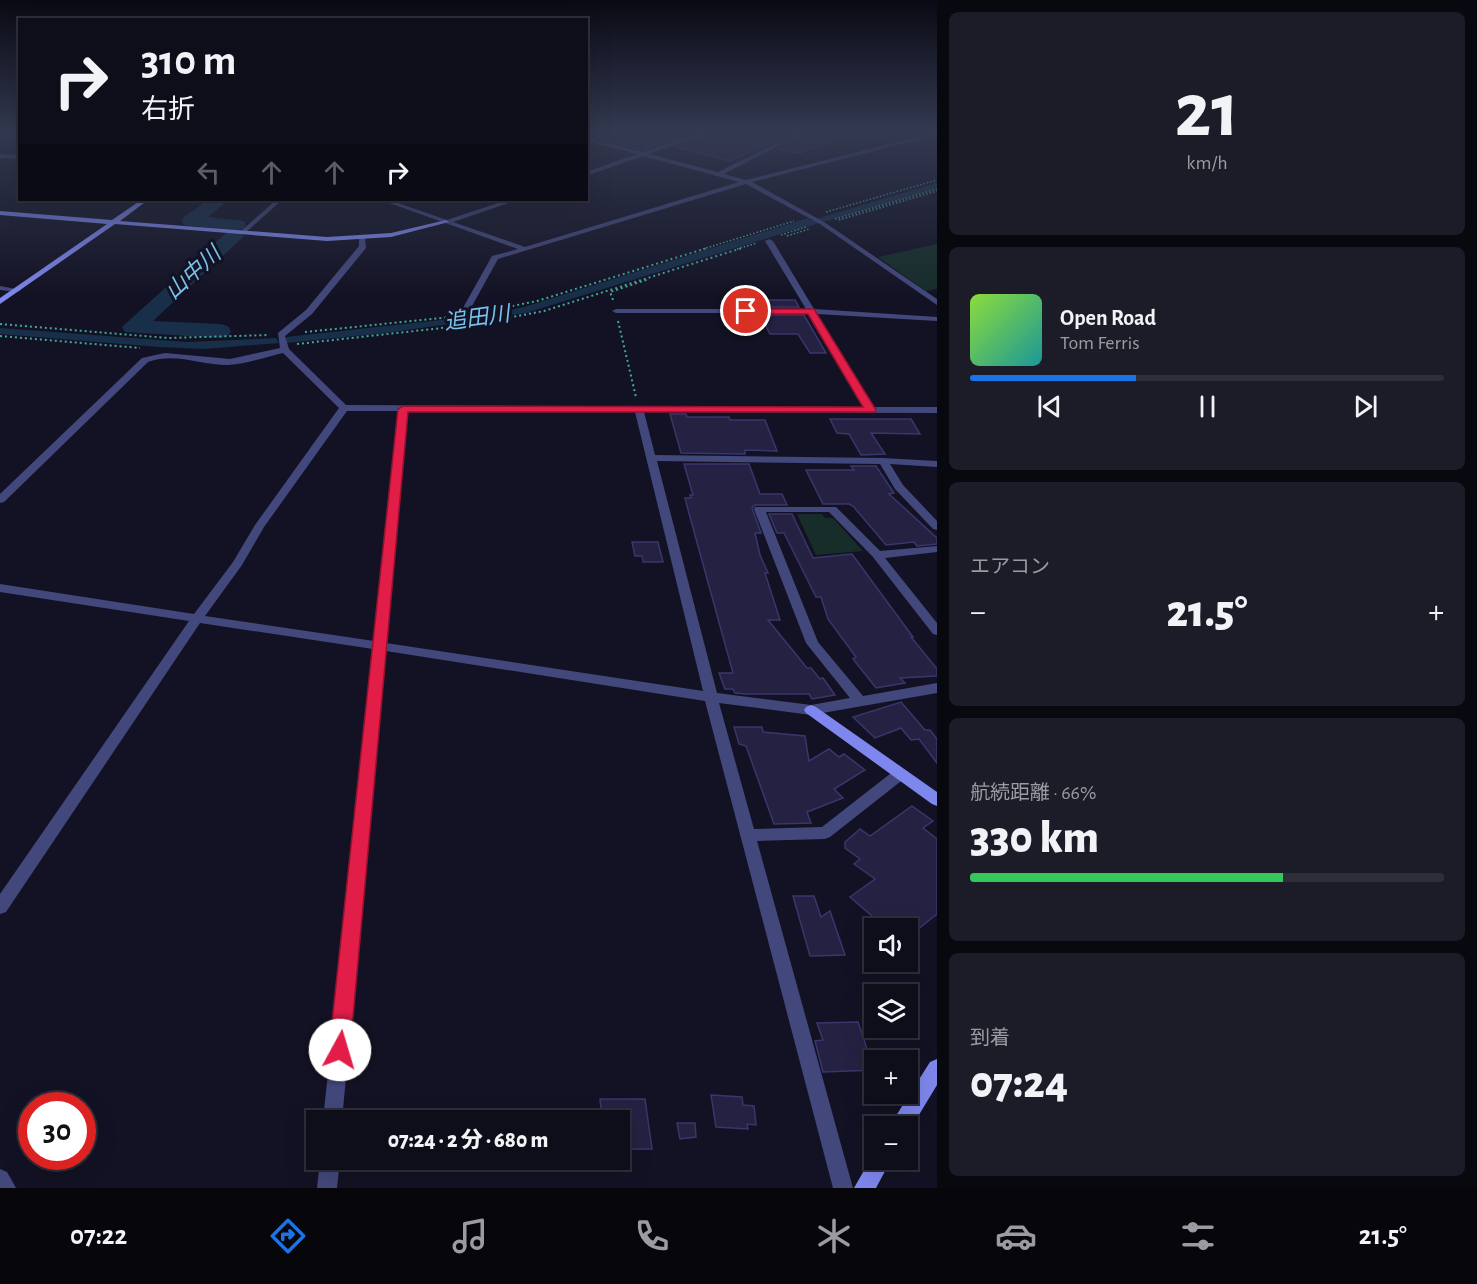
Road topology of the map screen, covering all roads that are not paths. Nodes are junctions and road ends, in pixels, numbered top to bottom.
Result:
1 (729, 187) edge
2 (757, 187) edge
3 (144, 201) edge
4 (278, 201) edge
5 (393, 201) edge
6 (509, 201) edge
7 (0, 213) edge
8 (446, 222) junction
9 (112, 223) junction
10 (242, 233) junction
11 (362, 238) junction
12 (769, 241) road end
13 (525, 249) junction
14 (0, 288) edge
15 (17, 290) junction
16 (0, 302) edge
17 (937, 303) edge
18 (616, 311) dead end
19 (811, 311) junction
20 (463, 315) dead end
21 (937, 319) edge
22 (283, 343) junction
23 (344, 408) junction
24 (403, 409) junction
25 (639, 410) junction
26 (871, 410) junction
27 (937, 410) edge
28 (651, 458) junction
29 (883, 461) junction
30 (937, 464) edge
31 (0, 500) edge
32 (937, 526) edge
33 (937, 549) edge
34 (877, 555) junction
35 (0, 588) edge
36 (198, 619) junction
37 (937, 630) edge
38 (379, 646) junction
39 (937, 688) edge
40 (711, 697) junction
41 (860, 701) junction
42 (811, 710) junction
43 (900, 774) junction
44 (937, 800) edge
45 (748, 835) junction
46 (0, 907) edge
47 (937, 1068) edge
48 (334, 1110) edge
49 (907, 1116) edge
50 (329, 1170) edge
51 (875, 1170) edge
52 (0, 1179) edge
53 (6, 1188) edge
54 (327, 1188) edge
55 (843, 1188) edge
56 (864, 1188) edge

1 - 13 street
2 - 17 street
3 - 9 street
4 - 10 street
5 - 8 street
6 - 8 street
7 - 9 street
8 - 11 street
8 - 13 street
9 - 10 street
9 - 15 street
10 - 11 street
11 - 22 street
12 - 19 street
13 - 20 street
14 - 15 street
15 - 16 street
18 - 19 street
19 - 21 street
19 - 26 street
22 - 23 street
22 - 31 street
23 - 24 street
23 - 36 street
24 - 25 street
24 - 38 street
25 - 26 street
25 - 28 street
26 - 27 street
28 - 29 street
28 - 40 street
29 - 30 street
29 - 32 street
33 - 34 street
34 - 37 street
34 - 41 street
35 - 36 street
36 - 38 street
36 - 46 street
38 - 40 street
38 - 48 street
39 - 41 street
40 - 42 street
40 - 45 street
41 - 42 street
42 - 43 street
43 - 44 street
43 - 45 street
45 - 55 street
47 - 49 street
50 - 54 street
51 - 56 street
52 - 53 street

